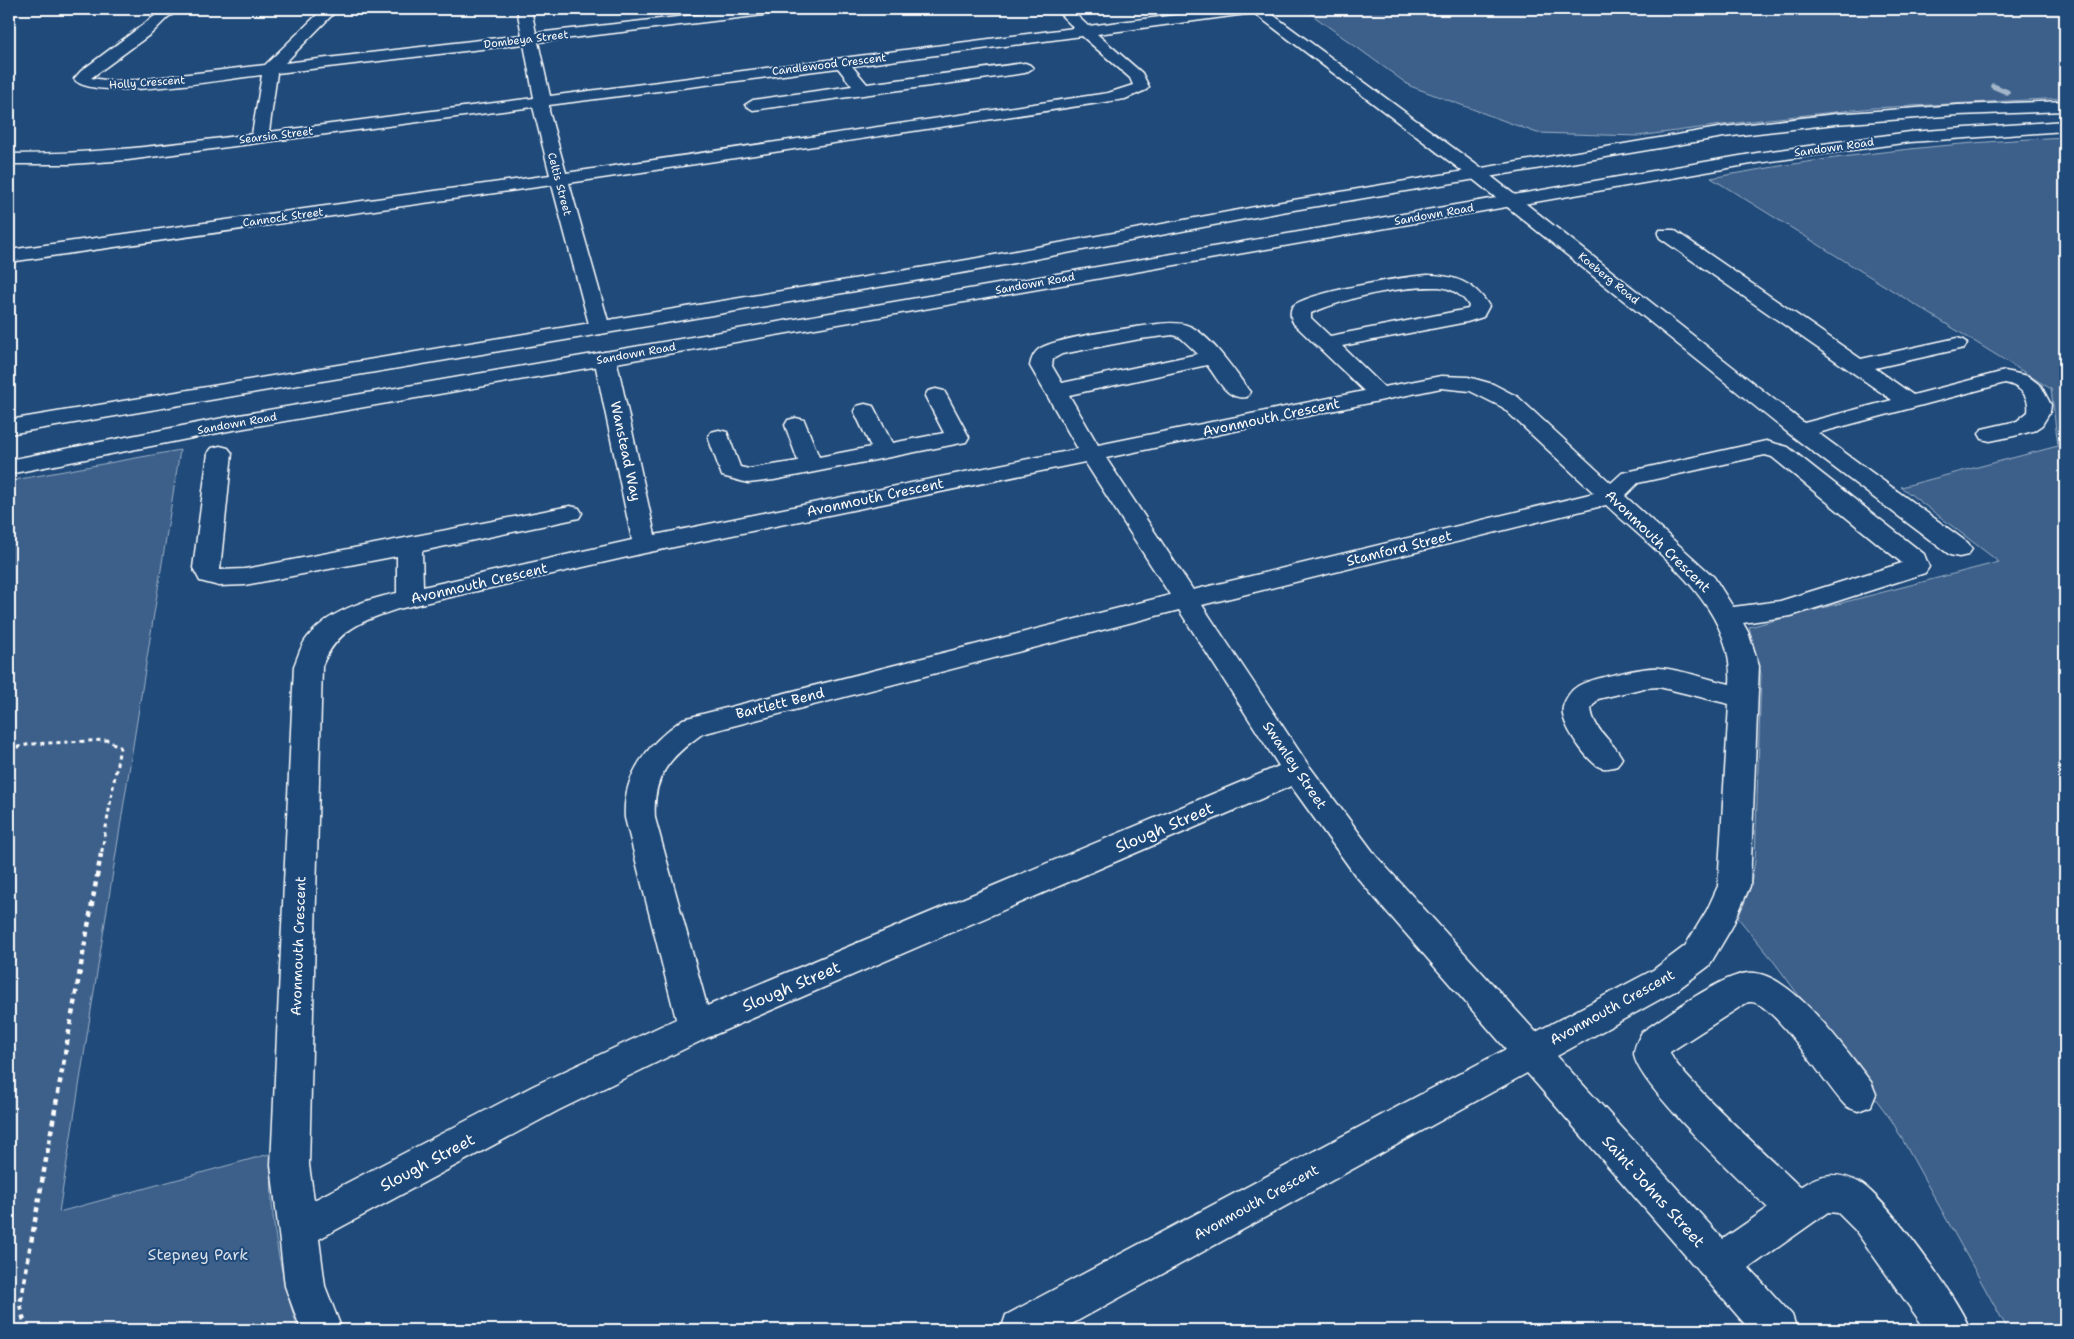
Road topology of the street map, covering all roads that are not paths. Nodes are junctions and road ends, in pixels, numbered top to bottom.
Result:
1 (175, 9) edge
2 (331, 9) edge
3 (524, 9) edge
4 (781, 9) edge
5 (1062, 9) edge
6 (1256, 9) edge
7 (728, 12) edge
8 (1085, 31) junction
9 (530, 38) junction
10 (840, 62) junction
11 (1025, 68) dead end
12 (270, 69) junction
13 (863, 89) junction
14 (542, 101) junction
15 (753, 105) dead end
16 (2065, 106) edge
17 (2065, 126) edge
18 (260, 137) junction
19 (9, 159) edge
20 (1476, 173) junction
21 (558, 179) junction
22 (1512, 202) junction
23 (1667, 234) dead end
24 (9, 256) edge
25 (600, 328) junction
26 (1326, 343) junction
27 (1957, 344) dead end
28 (606, 358) junction
29 (1210, 358) junction
30 (1857, 366) junction
31 (1057, 391) junction
32 (1239, 392) dead end
33 (1379, 394) junction
34 (936, 396) dead end
35 (1909, 402) junction
36 (865, 411) dead end
37 (796, 425) dead end
38 (9, 427) edge
39 (1800, 431) junction
40 (1990, 434) dead end
41 (718, 437) dead end
42 (885, 452) junction
43 (220, 453) dead end
44 (1092, 454) junction
45 (968, 457) junction
46 (811, 466) junction
47 (9, 467) edge
48 (1612, 496) junction
49 (570, 513) dead end
50 (645, 545) junction
51 (409, 546) junction
52 (1959, 549) dead end
53 (410, 599) junction
54 (1186, 600) junction
55 (1727, 616) junction
56 (1743, 697) junction
57 (1607, 758) dead end
58 (1297, 771) junction
59 (695, 1026) junction
60 (1531, 1052) junction
61 (1858, 1094) dead end
62 (1797, 1211) junction
63 (298, 1229) junction
64 (1720, 1265) junction
65 (321, 1330) edge
66 (1021, 1330) edge
67 (1777, 1330) edge
68 (1950, 1330) edge

1 - 12 street, Holly Crescent
2 - 12 street
3 - 9 street, Celtis Street
4 - 7 street, Dombeya Street
5 - 8 street
6 - 8 street, Candlewood Crescent
6 - 20 street, Koeberg Road
7 - 9 street, Dombeya Street
8 - 10 street, Candlewood Crescent
8 - 21 street, Cannock Street
9 - 12 street, Dombeya Street
9 - 14 street, Celtis Street
10 - 13 street
10 - 14 street, Candlewood Crescent
11 - 13 street
12 - 18 street
13 - 15 street
14 - 18 street, Searsia Street
14 - 21 street, Celtis Street
16 - 20 street, Sandown Road
17 - 22 street, Sandown Road
18 - 19 street, Searsia Street
20 - 22 street, Koeberg Road
20 - 25 street, Sandown Road
21 - 24 street, Cannock Street
21 - 25 street, Celtis Street
22 - 28 street, Sandown Road
22 - 39 street, Koeberg Road
23 - 30 street
25 - 38 street, Sandown Road
26 - 26 street
26 - 33 street
27 - 30 street
28 - 47 street, Sandown Road
28 - 50 street, Wanstead Way
29 - 31 street
29 - 31 street, Swanley Street
29 - 32 street
30 - 35 street
31 - 44 street, Swanley Street
33 - 44 street, Avonmouth Crescent
33 - 48 street, Avonmouth Crescent
34 - 45 street
35 - 39 street
35 - 40 street
36 - 42 street
37 - 46 street
39 - 52 street, Koeberg Road
41 - 46 street
42 - 45 street
42 - 46 street
43 - 51 street
44 - 45 street, Avonmouth Crescent
44 - 54 street, Swanley Street
45 - 50 street, Avonmouth Crescent
48 - 54 street, Stamford Street
48 - 55 street, Avonmouth Crescent
48 - 55 street
49 - 51 street
50 - 53 street, Avonmouth Crescent
51 - 53 street
53 - 63 street, Avonmouth Crescent
54 - 58 street, Swanley Street
54 - 59 street, Bartlett Bend
55 - 56 street, Avonmouth Crescent
56 - 57 street
56 - 60 street, Avonmouth Crescent
58 - 59 street, Slough Street
58 - 60 street, Swanley Street
59 - 63 street, Slough Street
60 - 64 street, Saint Johns Street
60 - 66 street, Avonmouth Crescent
61 - 62 street
62 - 64 street
62 - 68 street
63 - 65 street, Avonmouth Crescent
64 - 67 street, Saint Johns Street

